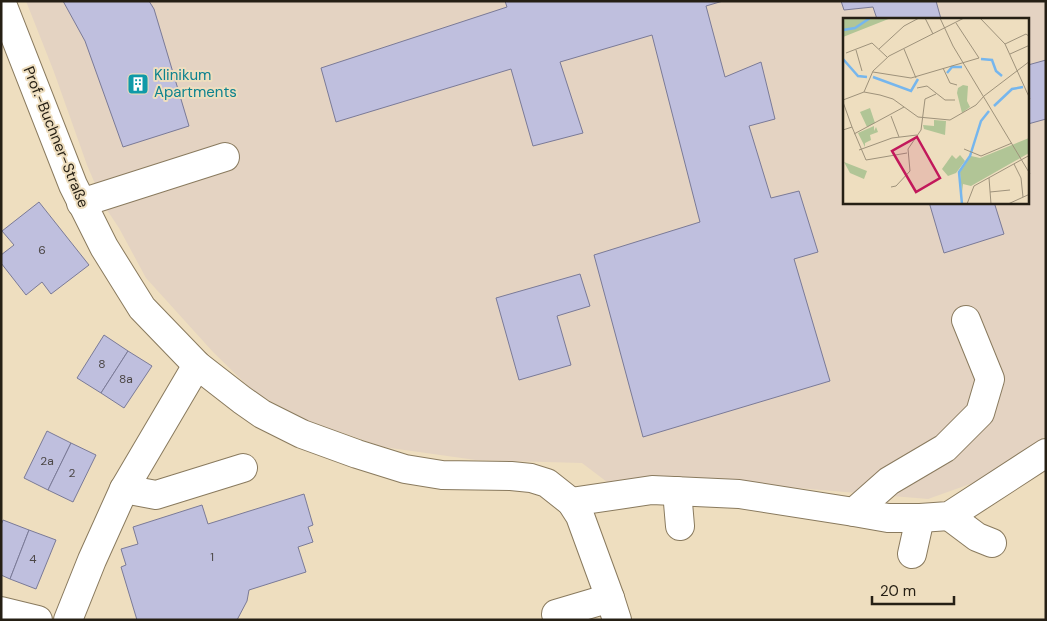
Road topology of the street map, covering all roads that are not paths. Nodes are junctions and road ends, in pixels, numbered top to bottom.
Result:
1 (1, 2) edge
2 (225, 157) dead end
3 (81, 203) junction
4 (966, 320) dead end
5 (197, 365) junction
6 (1046, 453) edge
7 (243, 468) dead end
8 (124, 489) junction
9 (677, 491) junction
10 (571, 502) junction
11 (854, 512) junction
12 (949, 516) junction
13 (920, 518) junction
14 (680, 526) dead end
15 (992, 543) dead end
16 (912, 554) dead end
17 (614, 609) edge
18 (1, 611) edge
19 (556, 614) dead end
20 (38, 620) edge
21 (68, 620) edge

1 - 3 street, Prof.-Buchner-Straße
2 - 3 street
3 - 5 street, Prof.-Buchner-Straße
4 - 11 street
5 - 8 street
5 - 10 street, Prof.-Buchner-Straße
6 - 12 street
7 - 8 street
8 - 21 street
9 - 10 street
9 - 11 street
9 - 14 street
10 - 17 street, Prof.-Buchner-Straße
11 - 13 street
12 - 13 street
12 - 15 street
13 - 16 street
17 - 19 street
18 - 20 street

